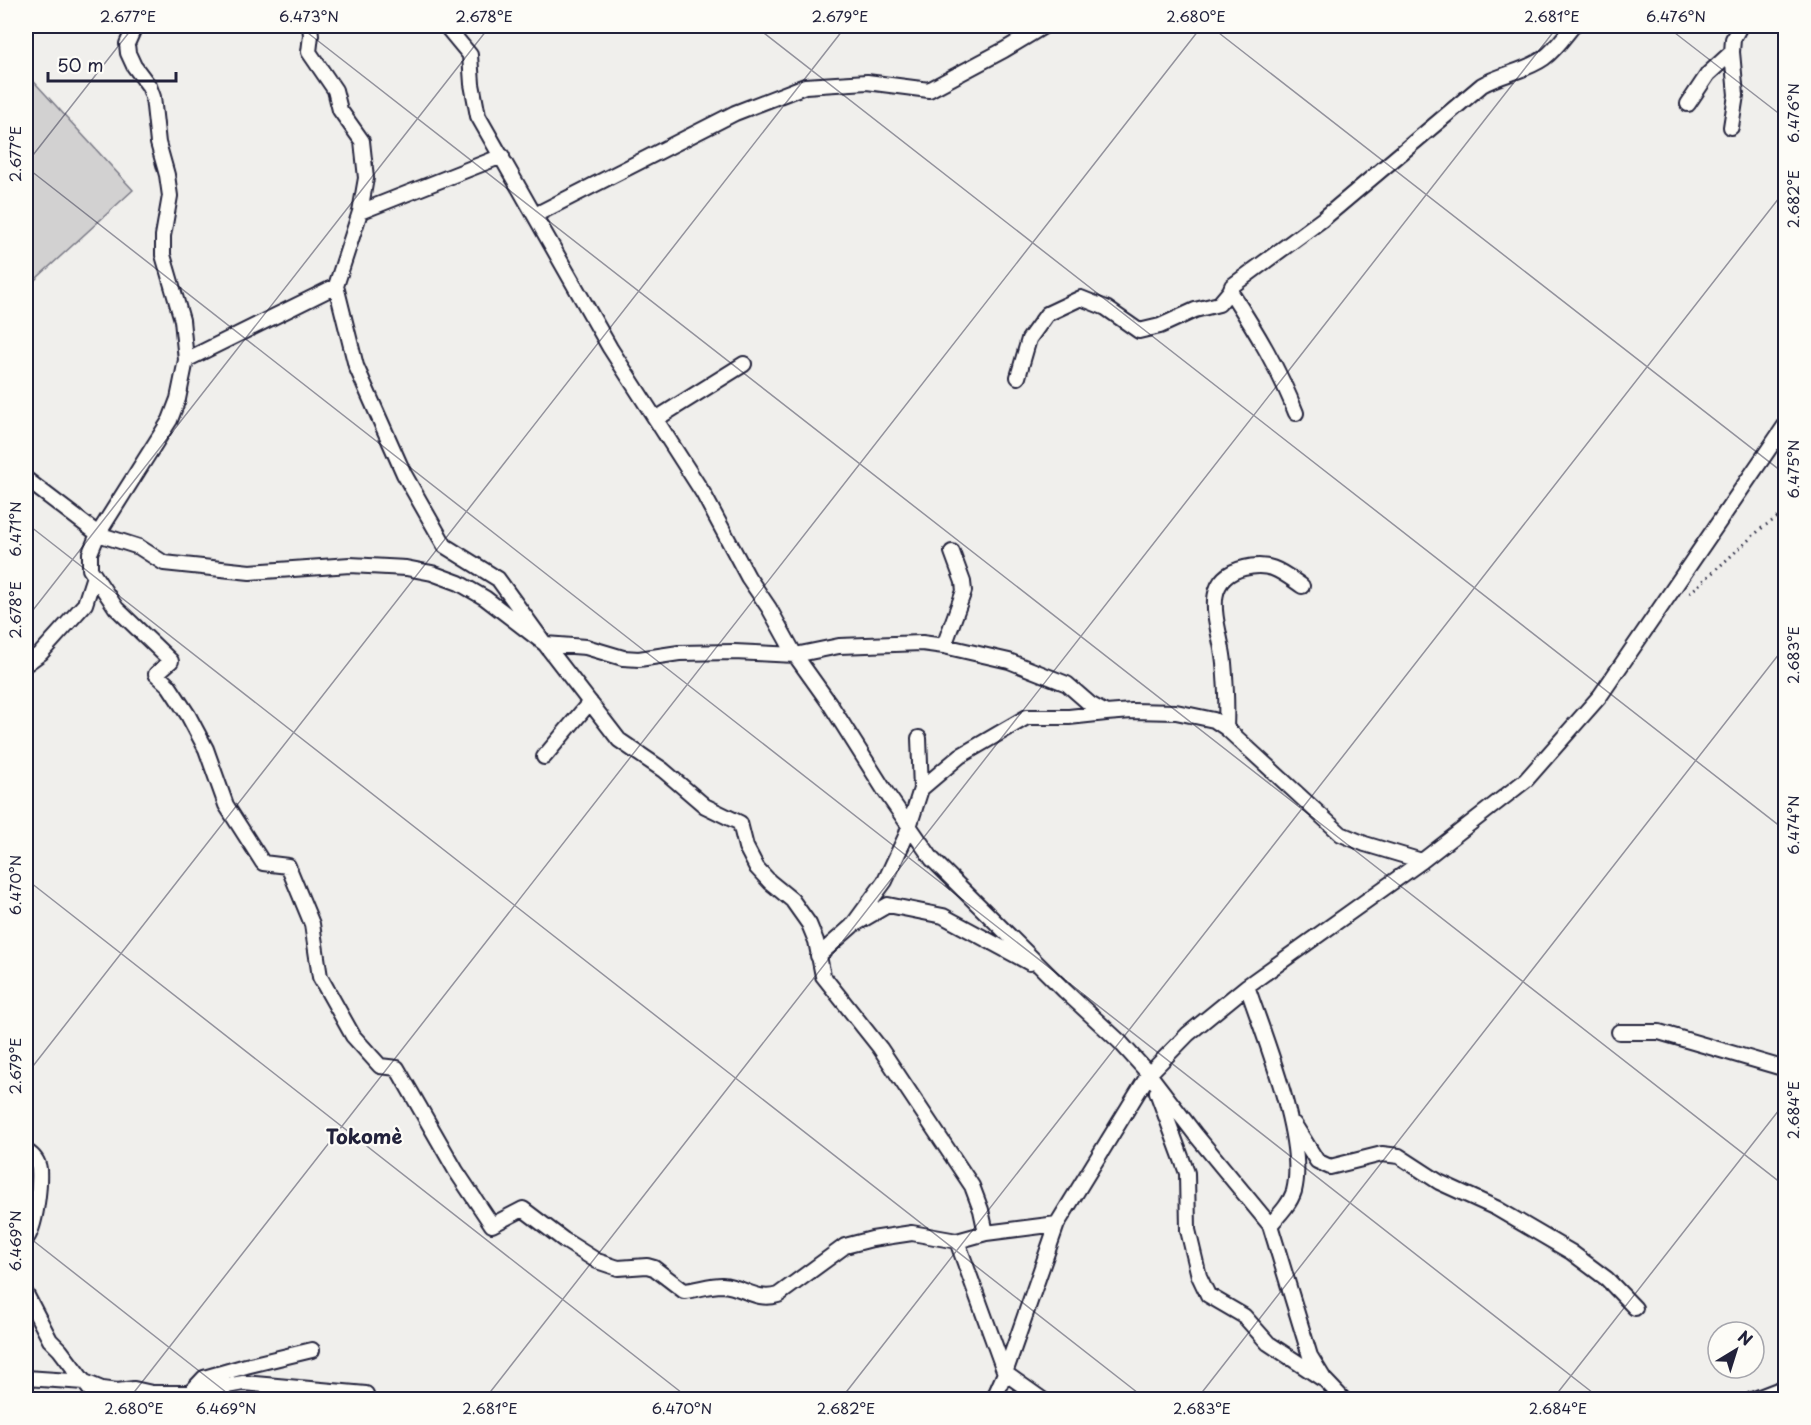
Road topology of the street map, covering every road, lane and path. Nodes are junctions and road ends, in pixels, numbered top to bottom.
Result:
1 (135, 26) edge
2 (310, 26) edge
3 (446, 26) edge
4 (1044, 26) edge
5 (1573, 26) edge
6 (1740, 26) edge
7 (1732, 52) junction
8 (1688, 104) dead end
9 (1731, 127) dead end
10 (502, 156) junction
11 (360, 212) junction
12 (535, 215) junction
13 (336, 286) junction
14 (1230, 291) junction
15 (186, 360) junction
16 (744, 364) dead end
17 (1018, 377) dead end
18 (1296, 414) dead end
19 (656, 419) junction
20 (1785, 424) edge
21 (26, 479) edge
22 (1785, 512) edge
23 (98, 534) junction
24 (952, 552) dead end
25 (94, 576) junction
26 (1302, 586) dead end
27 (1683, 600) dead end
28 (545, 644) junction
29 (944, 646) junction
30 (795, 655) junction
31 (26, 664) edge
32 (590, 702) junction
33 (1106, 713) junction
34 (1226, 728) junction
35 (919, 738) dead end
36 (544, 757) dead end
37 (921, 789) junction
38 (909, 826) junction
39 (1422, 861) junction
40 (852, 926) junction
41 (818, 956) junction
42 (1048, 974) junction
43 (1247, 986) junction
44 (1619, 1032) dead end
45 (1785, 1069) edge
46 (1149, 1074) junction
47 (1288, 1114) junction
48 (26, 1151) edge
49 (1057, 1224) junction
50 (1270, 1225) junction
51 (986, 1233) junction
52 (26, 1239) edge
53 (957, 1241) junction
54 (26, 1294) edge
55 (1635, 1308) dead end
56 (312, 1350) dead end
57 (1005, 1373) junction
58 (26, 1378) edge
59 (1324, 1379) junction
60 (85, 1382) junction
61 (1784, 1387) edge
62 (366, 1394) dead end
63 (187, 1396) edge
64 (100, 1400) edge
65 (993, 1400) edge
66 (1043, 1400) edge
67 (1344, 1400) edge
68 (1752, 1400) edge
69 (1769, 1400) edge

1 - 15 street
2 - 11 street
3 - 10 street
4 - 12 street
5 - 14 street
6 - 7 street
7 - 8 street
7 - 9 street
10 - 11 street
10 - 12 street
11 - 13 street
12 - 19 street
13 - 15 street
13 - 28 street
14 - 17 street
14 - 18 street
15 - 23 street
16 - 19 street
19 - 30 street
20 - 39 street
21 - 23 street
22 - 27 path
23 - 25 street
23 - 28 street
24 - 29 street
25 - 31 street
25 - 53 street
26 - 34 street
28 - 30 street
28 - 32 street
29 - 30 street
29 - 33 street
30 - 38 street
32 - 36 street
32 - 41 street
33 - 34 street
33 - 37 street
34 - 39 street
35 - 37 street
37 - 38 street
38 - 40 street
38 - 42 street
39 - 43 street
40 - 41 street
40 - 42 street
41 - 51 street
42 - 46 street
43 - 46 street
43 - 47 street
44 - 45 street
46 - 49 street
46 - 50 street
46 - 59 street
47 - 50 street
47 - 55 street
48 - 52 street
49 - 51 street
49 - 57 street
50 - 59 street
51 - 53 street
53 - 57 street
54 - 60 street
56 - 63 street
57 - 65 street
57 - 66 street
58 - 60 street
59 - 67 street
60 - 63 street
60 - 64 street
61 - 68 street
61 - 69 street
62 - 63 street

